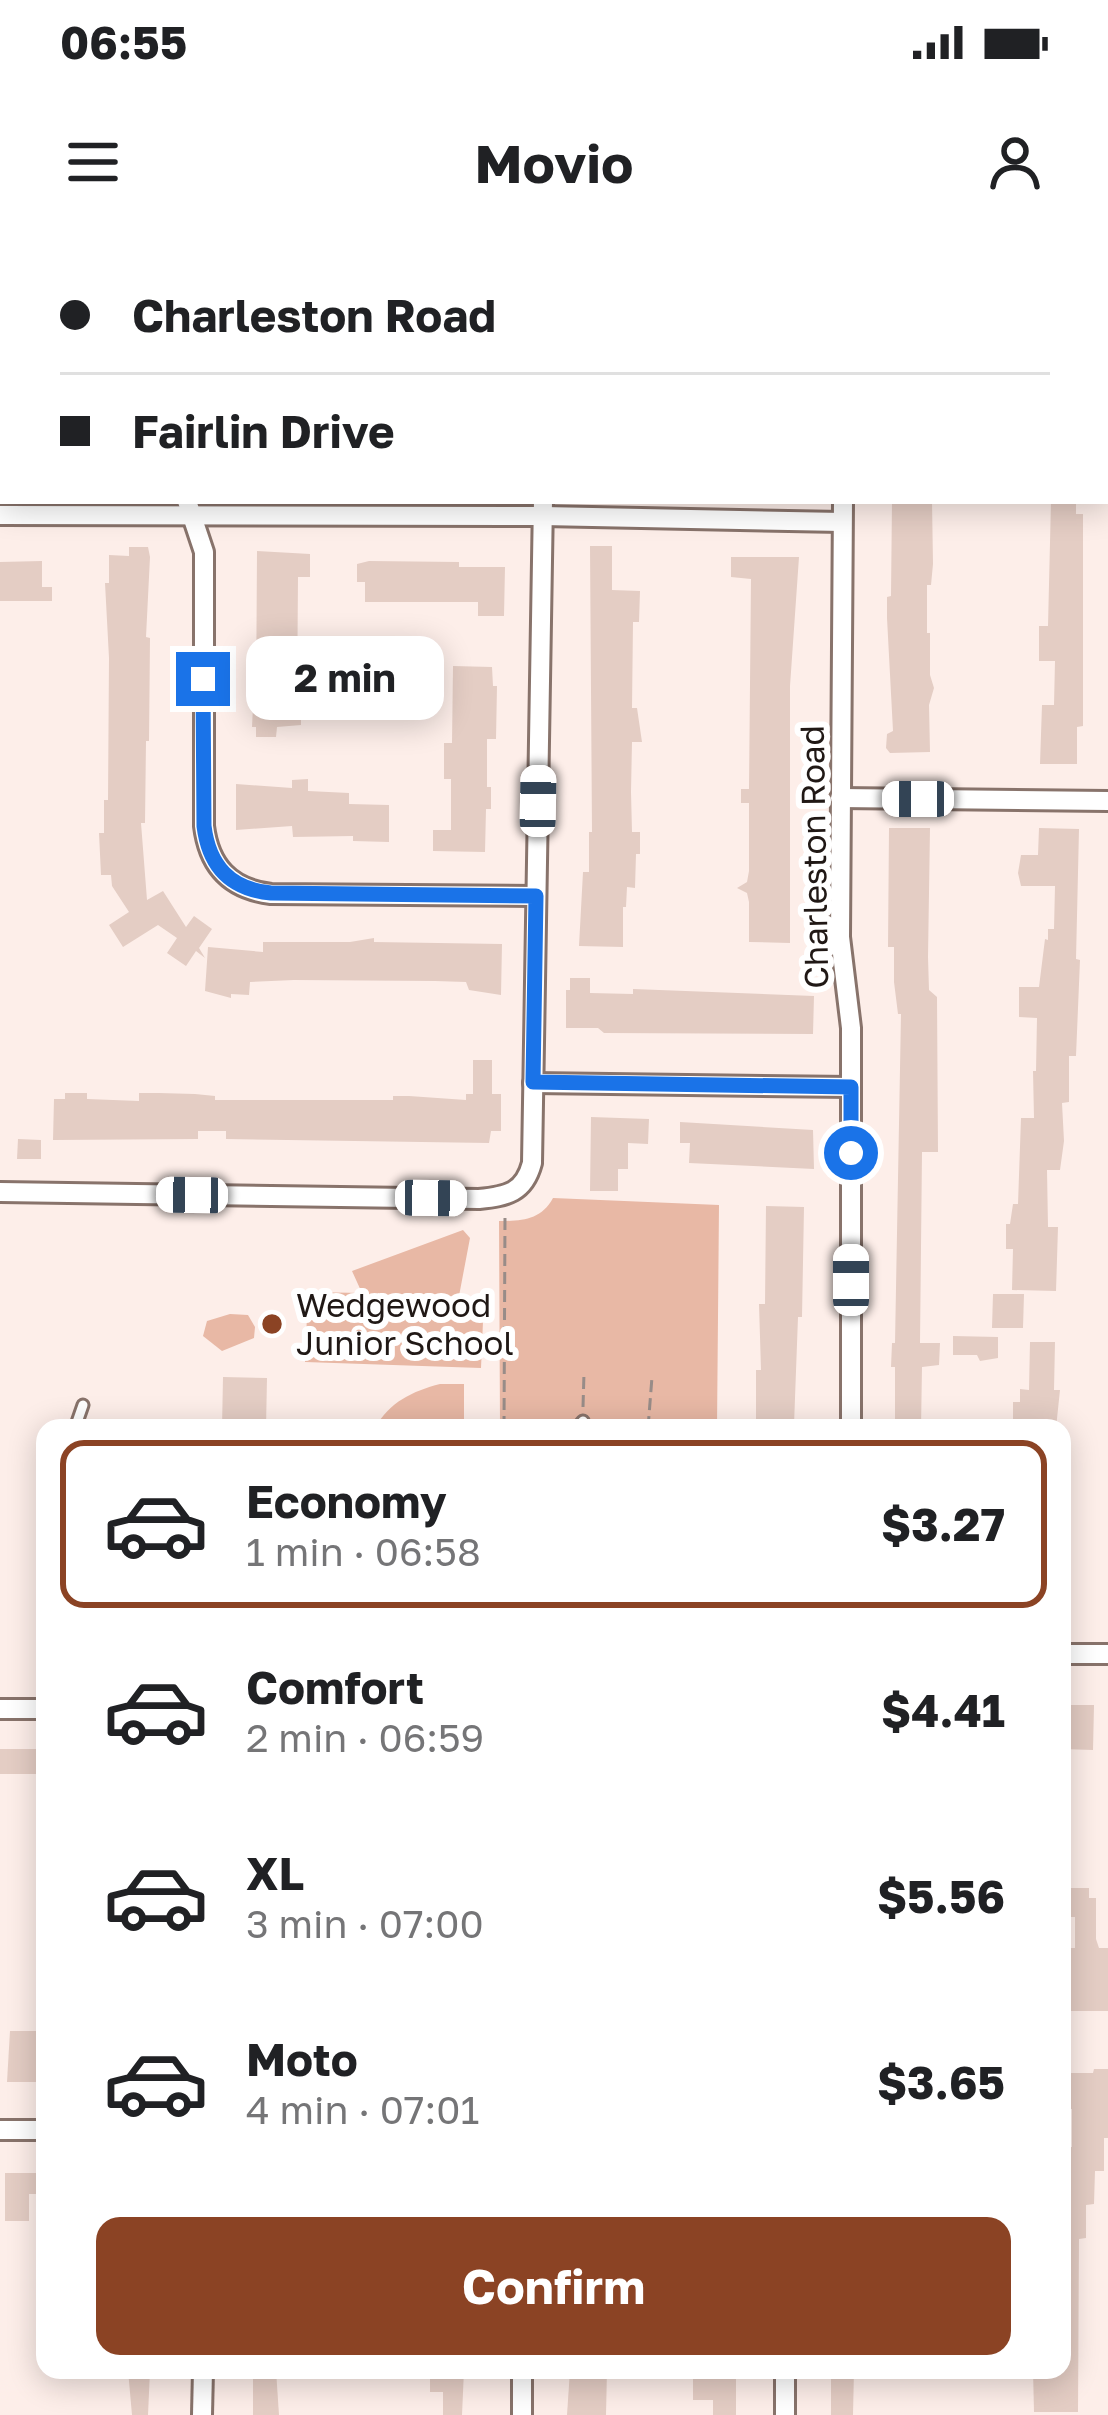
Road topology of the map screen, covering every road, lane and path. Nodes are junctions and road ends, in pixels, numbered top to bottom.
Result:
1 (843, 504) edge
2 (189, 508) edge
3 (543, 509) edge
4 (0, 515) edge
5 (842, 522) junction
6 (840, 798) junction
7 (1108, 801) edge
8 (536, 896) junction
9 (533, 1082) junction
10 (851, 1087) junction
11 (0, 1192) edge
12 (504, 1196) junction
13 (584, 1373) dead end
14 (652, 1377) dead end
15 (83, 1405) dead end
16 (78, 1419) edge
17 (504, 1419) edge
18 (580, 1419) edge
19 (649, 1419) edge
20 (851, 1419) edge
21 (1071, 1654) edge
22 (1108, 1654) edge
23 (0, 1709) edge
24 (36, 1709) edge
25 (0, 2130) edge
26 (36, 2131) edge
27 (203, 2379) edge
28 (522, 2379) edge
29 (785, 2379) edge
30 (202, 2415) edge
31 (522, 2415) edge
32 (785, 2415) edge

1 - 5 street, Charleston Road
2 - 3 street
2 - 4 street
2 - 8 street
3 - 5 street
3 - 8 street
5 - 6 street, Charleston Road
6 - 7 street
6 - 10 street, Charleston Road
8 - 9 street
9 - 10 street
9 - 12 street
10 - 20 street, Charleston Road
11 - 12 street
12 - 17 path
13 - 18 path
14 - 19 path
15 - 16 lane
21 - 22 street
23 - 24 street
25 - 26 street
27 - 30 street
28 - 31 street
29 - 32 street

